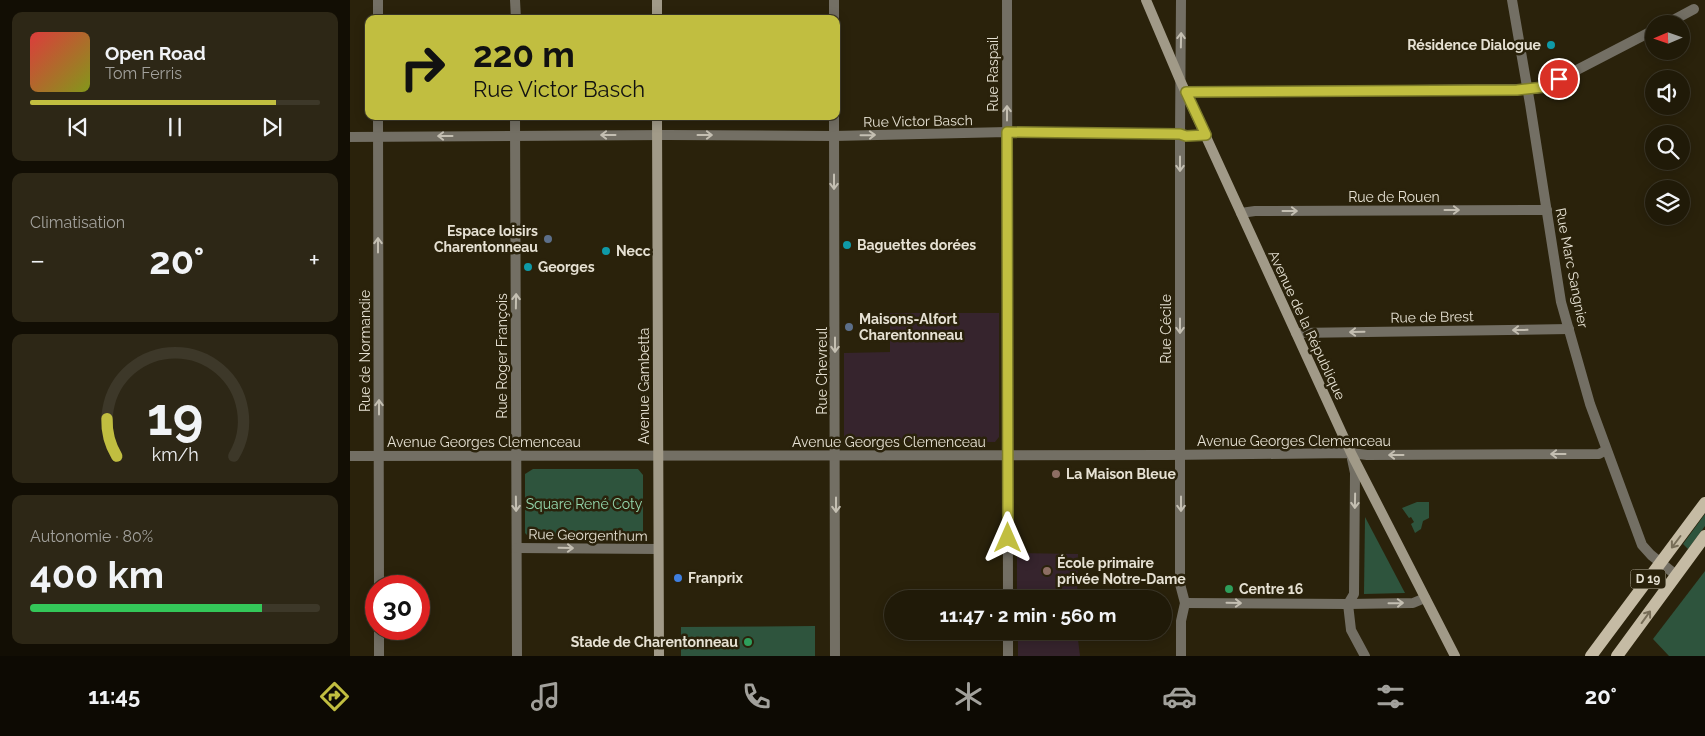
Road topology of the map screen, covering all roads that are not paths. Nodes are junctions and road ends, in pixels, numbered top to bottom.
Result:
1 (378, 0) edge
2 (516, 0) edge
3 (657, 0) edge
4 (834, 0) edge
5 (1007, 0) edge
6 (1146, 0) edge
7 (1181, 0) edge
8 (1512, 0) edge
9 (1694, 9) dead end
10 (378, 15) edge
11 (516, 15) edge
12 (657, 15) edge
13 (834, 15) edge
14 (1683, 15) edge
15 (1645, 35) edge
16 (1180, 80) junction
17 (1528, 90) junction
18 (1186, 92) junction
19 (378, 120) edge
20 (515, 120) edge
21 (657, 120) edge
22 (834, 120) edge
23 (1007, 132) junction
24 (1180, 134) junction
25 (656, 135) junction
26 (1206, 135) junction
27 (378, 136) junction
28 (514, 136) junction
29 (834, 136) junction
30 (350, 137) edge
31 (1546, 210) junction
32 (1241, 214) junction
33 (1569, 329) junction
34 (1296, 333) junction
35 (1606, 450) junction
36 (1351, 453) junction
37 (516, 455) junction
38 (1007, 455) junction
39 (1180, 455) junction
40 (350, 456) edge
41 (379, 456) junction
42 (658, 456) junction
43 (836, 456) junction
44 (1705, 503) edge
45 (1705, 536) edge
46 (517, 548) junction
47 (658, 549) junction
48 (1661, 563) junction
49 (379, 575) edge
50 (1676, 575) junction
51 (1008, 590) edge
52 (1425, 598) junction
53 (1185, 603) junction
54 (1348, 604) junction
55 (379, 640) edge
56 (1008, 640) edge
57 (379, 656) edge
58 (517, 656) edge
59 (658, 656) edge
60 (836, 656) edge
61 (1008, 656) edge
62 (1181, 656) edge
63 (1365, 656) edge
64 (1455, 656) edge
65 (1591, 656) edge
66 (1617, 656) edge

1 - 10 street
2 - 11 street
3 - 12 main road
4 - 13 street
23 -> 5 street, Rue Raspail
6 - 16 main road, Avenue de la République
16 -> 7 street, Rue Cécile
8 - 17 street, Rue Marc Sangnier
9 - 14 street
15 - 17 street
16 - 18 main road, Avenue de la République
16 - 24 street, Rue Cécile
17 - 18 street
17 - 31 street, Rue Marc Sangnier
18 - 26 main road, Avenue de la République
19 - 27 street, Rue de Normandie
20 - 28 street, Rue Roger François
21 - 25 main road, Avenue Gambetta
22 - 29 street, Rue Chevreul
23 - 24 street, Rue Victor Basch
29 -> 23 street, Rue Victor Basch
23 - 38 street, Rue Raspail
24 - 26 street, Rue Victor Basch
24 -> 39 street, Rue Cécile
25 -> 28 street, Rue Victor Basch
25 -> 29 street, Rue Victor Basch
25 - 42 main road, Avenue Gambetta
26 - 32 main road, Avenue de la République
28 -> 27 street, Rue Victor Basch
27 - 30 street, Rue Victor Basch
41 -> 27 street, Rue de Normandie
37 -> 28 street, Rue Roger François
29 -> 43 street, Rue Chevreul
32 -> 31 street, Rue de Rouen
31 - 33 street, Rue Marc Sangnier
32 - 34 main road, Avenue de la République
33 -> 34 street, Rue de Brest
33 - 35 street, Rue Marc Sangnier
34 - 36 main road, Avenue de la République
35 -> 36 street, Avenue Georges Clemenceau
35 - 48 street, Rue Marc Sangnier
36 - 39 street, Avenue Georges Clemenceau
36 - 52 main road, Avenue de la République
36 -> 54 street
37 - 41 street, Avenue Georges Clemenceau
37 - 42 street, Avenue Georges Clemenceau
37 -> 46 street, Rue Roger François
38 - 39 street, Avenue Georges Clemenceau
38 - 43 street, Avenue Georges Clemenceau
38 - 51 street, Rue Raspail
39 -> 53 street, Rue Cécile
40 - 41 street, Avenue Georges Clemenceau
41 - 49 street, Rue de Normandie
42 - 43 street, Avenue Georges Clemenceau
42 - 47 main road, Avenue Gambetta
43 -> 60 street, Rue Chevreul
44 -> 48 main road, D 19
45 - 50 main road, D 19
46 -> 47 street, Rue Georgenthum
46 - 58 street, Rue Roger François
47 - 59 main road, Avenue Gambetta
48 - 50 street, Rue Marc Sangnier
48 - 65 main road, D 19
66 -> 50 main road, D 19
54 -> 52 street
52 - 64 main road, Avenue de la République
53 -> 54 street
53 - 62 street, Rue Cécile
54 - 63 street
55 - 57 street
56 - 61 street

